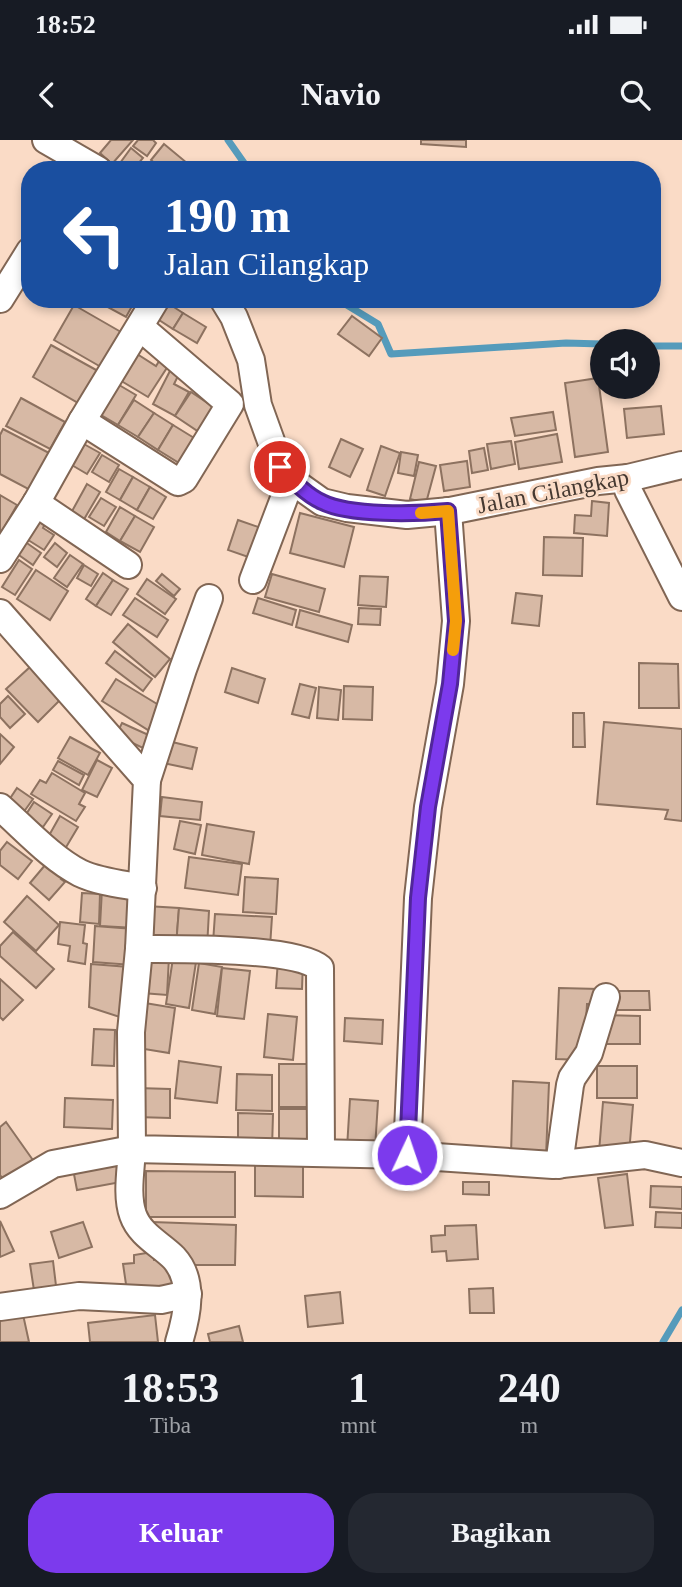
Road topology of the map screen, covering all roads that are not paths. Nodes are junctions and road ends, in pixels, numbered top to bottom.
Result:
1 (46, 140) edge
2 (79, 161) edge
3 (21, 265) edge
4 (0, 299) edge
5 (151, 308) edge
6 (228, 308) edge
7 (140, 327) junction
8 (82, 421) junction
9 (682, 465) edge
10 (628, 478) junction
11 (291, 480) junction
12 (36, 503) junction
13 (448, 511) junction
14 (0, 559) edge
15 (128, 565) dead end
16 (253, 580) dead end
17 (682, 597) edge
18 (209, 598) dead end
19 (0, 613) edge
20 (147, 780) junction
21 (0, 807) edge
22 (143, 888) junction
23 (139, 949) junction
24 (606, 997) dead end
25 (131, 1149) junction
26 (321, 1152) junction
27 (407, 1155) junction
28 (682, 1163) edge
29 (559, 1165) junction
30 (0, 1195) edge
31 (188, 1294) junction
32 (0, 1307) edge
33 (179, 1342) edge

1 - 2 street
3 - 4 street
5 - 7 street
6 - 11 street, Jalan Cilangkap
7 - 8 street
7 - 8 street
8 - 12 street
9 - 10 street, Jalan Cilangkap
10 - 13 street, Jalan Cilangkap
10 - 17 street
11 - 13 street, Jalan Cilangkap
11 - 16 street
12 - 14 street
12 - 15 street
13 - 27 street
18 - 20 street
19 - 20 street
20 - 22 street
21 - 22 street
22 - 23 street
23 - 25 street
23 - 26 street
24 - 29 street
25 - 26 street
25 - 30 street
25 - 31 street
26 - 27 street
27 - 29 street
28 - 29 street
31 - 32 street
31 - 33 street

